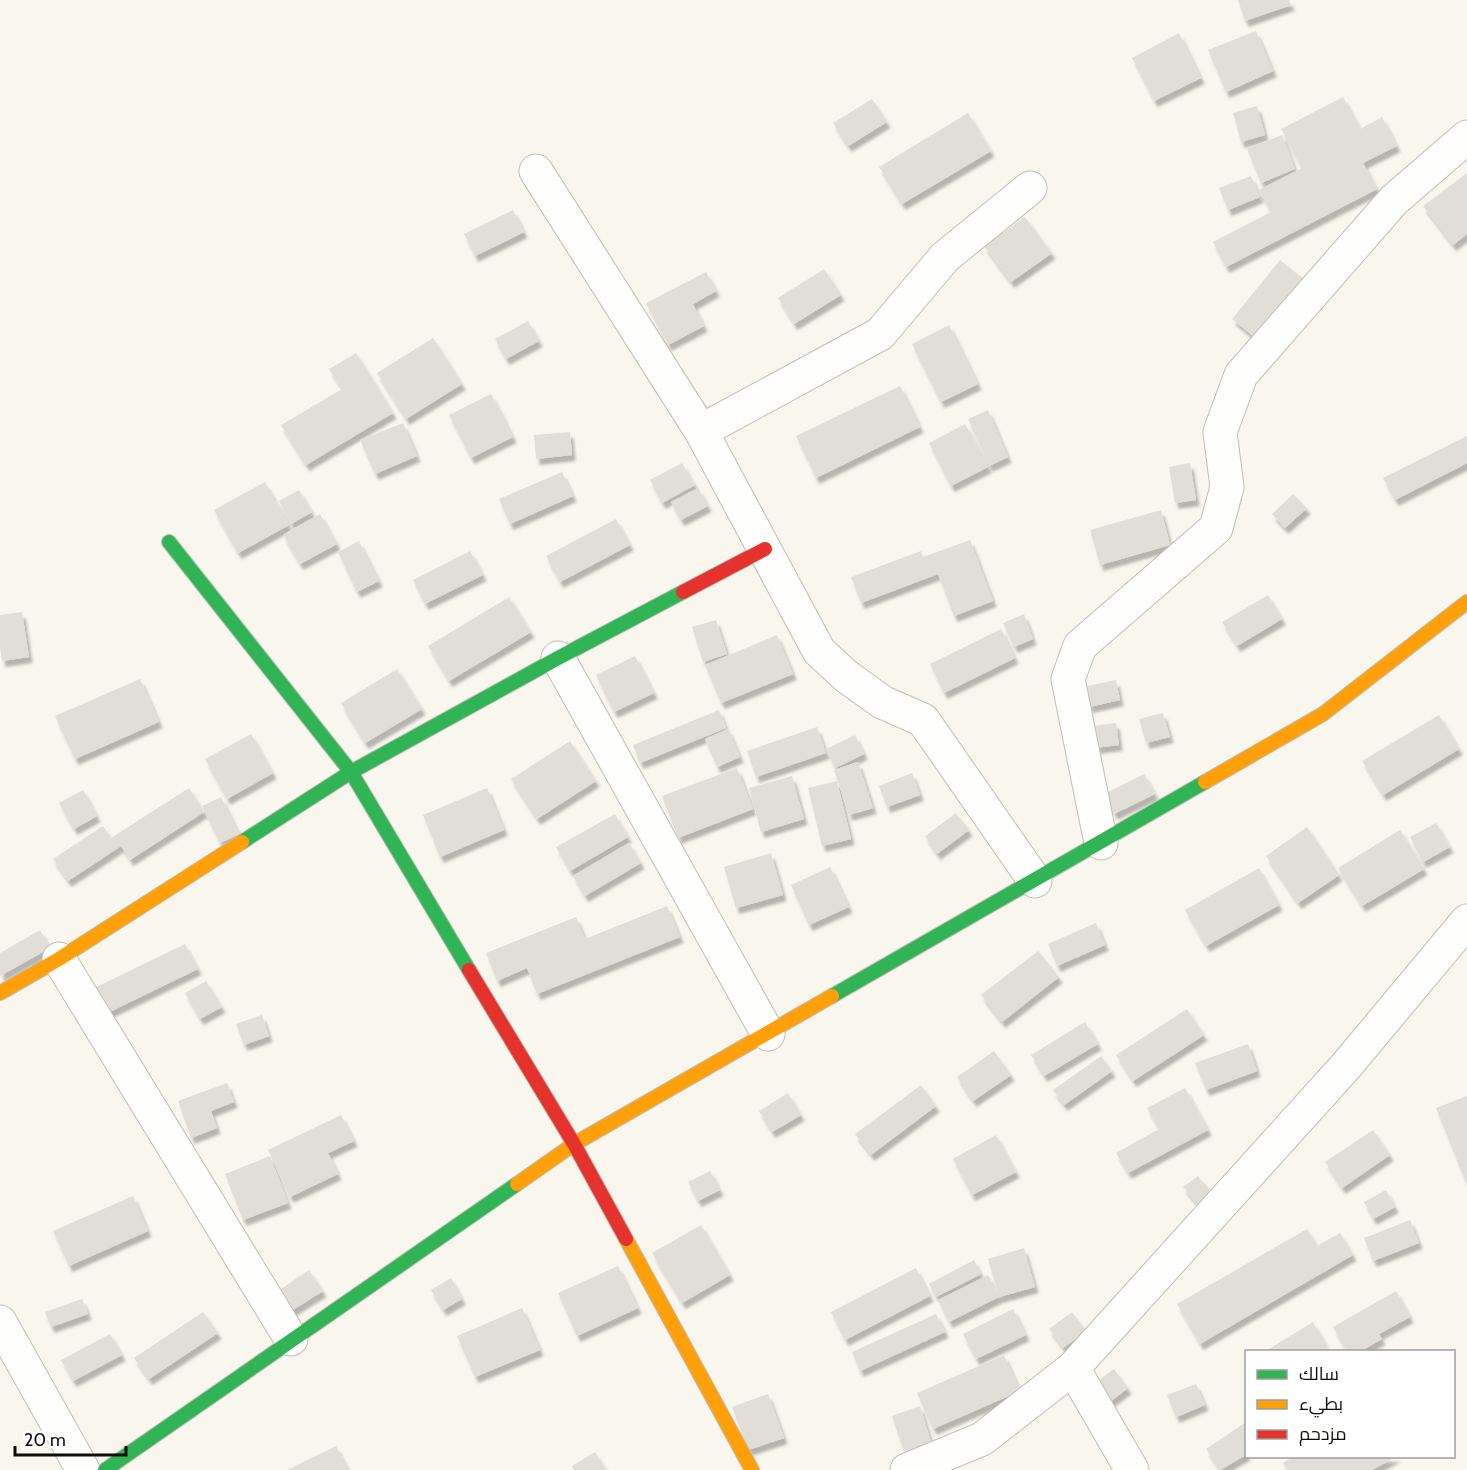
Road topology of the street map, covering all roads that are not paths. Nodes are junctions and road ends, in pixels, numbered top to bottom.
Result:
1 (1467, 137) edge
2 (536, 171) dead end
3 (1030, 188) dead end
4 (701, 431) junction
5 (169, 542) dead end
6 (765, 549) junction
7 (1467, 602) edge
8 (558, 658) junction
9 (351, 772) junction
10 (1101, 843) junction
11 (1035, 881) junction
12 (1467, 921) edge
13 (59, 958) junction
14 (0, 993) edge
15 (768, 1034) junction
16 (574, 1144) junction
17 (0, 1322) edge
18 (291, 1339) junction
19 (1073, 1368) junction
20 (83, 1470) edge
21 (105, 1470) edge
22 (752, 1470) edge
23 (908, 1470) edge
24 (1132, 1470) edge

1 - 10 street
2 - 4 street
3 - 4 street
4 - 6 street
5 - 9 street
6 - 8 street
6 - 11 street
7 - 10 street
8 - 9 street
8 - 15 street
9 - 13 street
9 - 16 street
10 - 11 street
11 - 15 street
12 - 19 street
13 - 14 street
13 - 18 street
15 - 16 street
16 - 18 street
16 - 22 street
17 - 20 street
18 - 21 street
19 - 23 street
19 - 24 street

